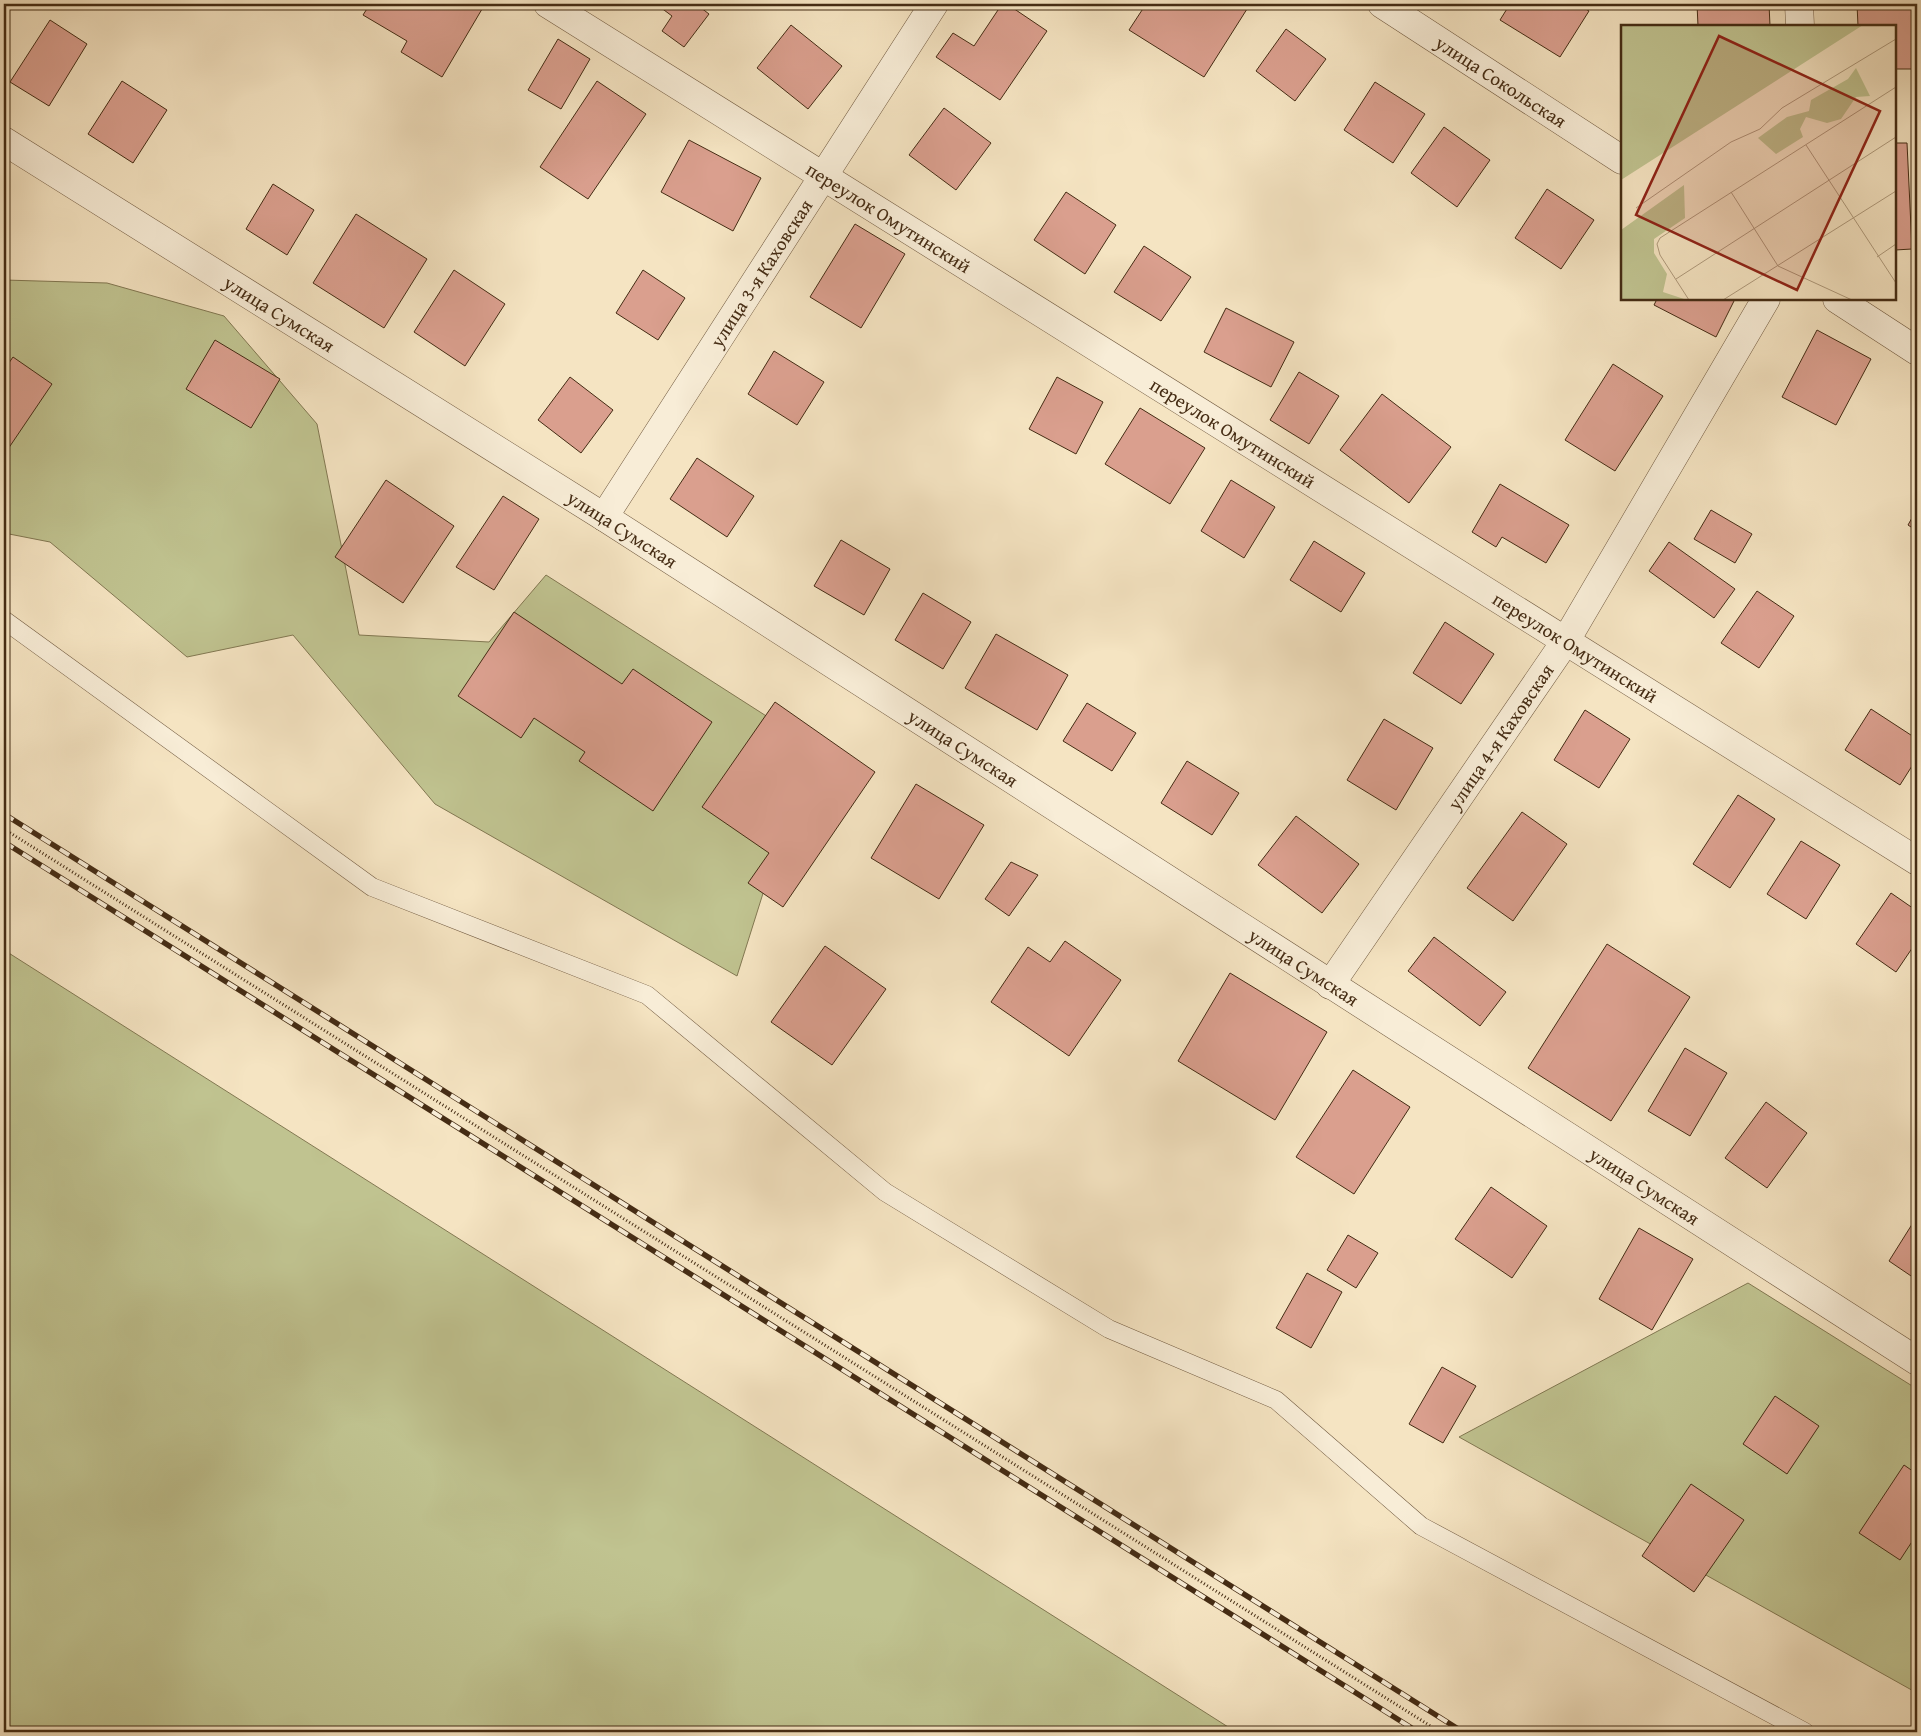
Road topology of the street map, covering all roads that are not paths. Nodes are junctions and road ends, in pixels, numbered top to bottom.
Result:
1 (548, 4) edge
2 (934, 4) edge
3 (1382, 4) edge
4 (1799, 4) edge
5 (1800, 25) edge
6 (4, 141) edge
7 (1621, 159) edge
8 (821, 176) junction
9 (1765, 300) edge
10 (1839, 300) edge
11 (1917, 351) edge
12 (604, 517) junction
13 (4, 620) edge
14 (1565, 642) junction
15 (1917, 861) edge
16 (1330, 985) junction
17 (1917, 1361) edge
18 (1805, 1732) edge

1 - 8 street, переулок Омутинский
2 - 8 street, улица 3-я Каховская
3 - 7 street, улица Сокольская
4 - 5 street
6 - 12 street, улица Сумская
8 - 12 street, улица 3-я Каховская
8 - 14 street, переулок Омутинский
9 - 14 street, улица 4-я Каховская
10 - 11 street
12 - 16 street, улица Сумская
13 - 18 lane
14 - 15 street, переулок Омутинский
14 - 16 street, улица 4-я Каховская
16 - 17 street, улица Сумская

